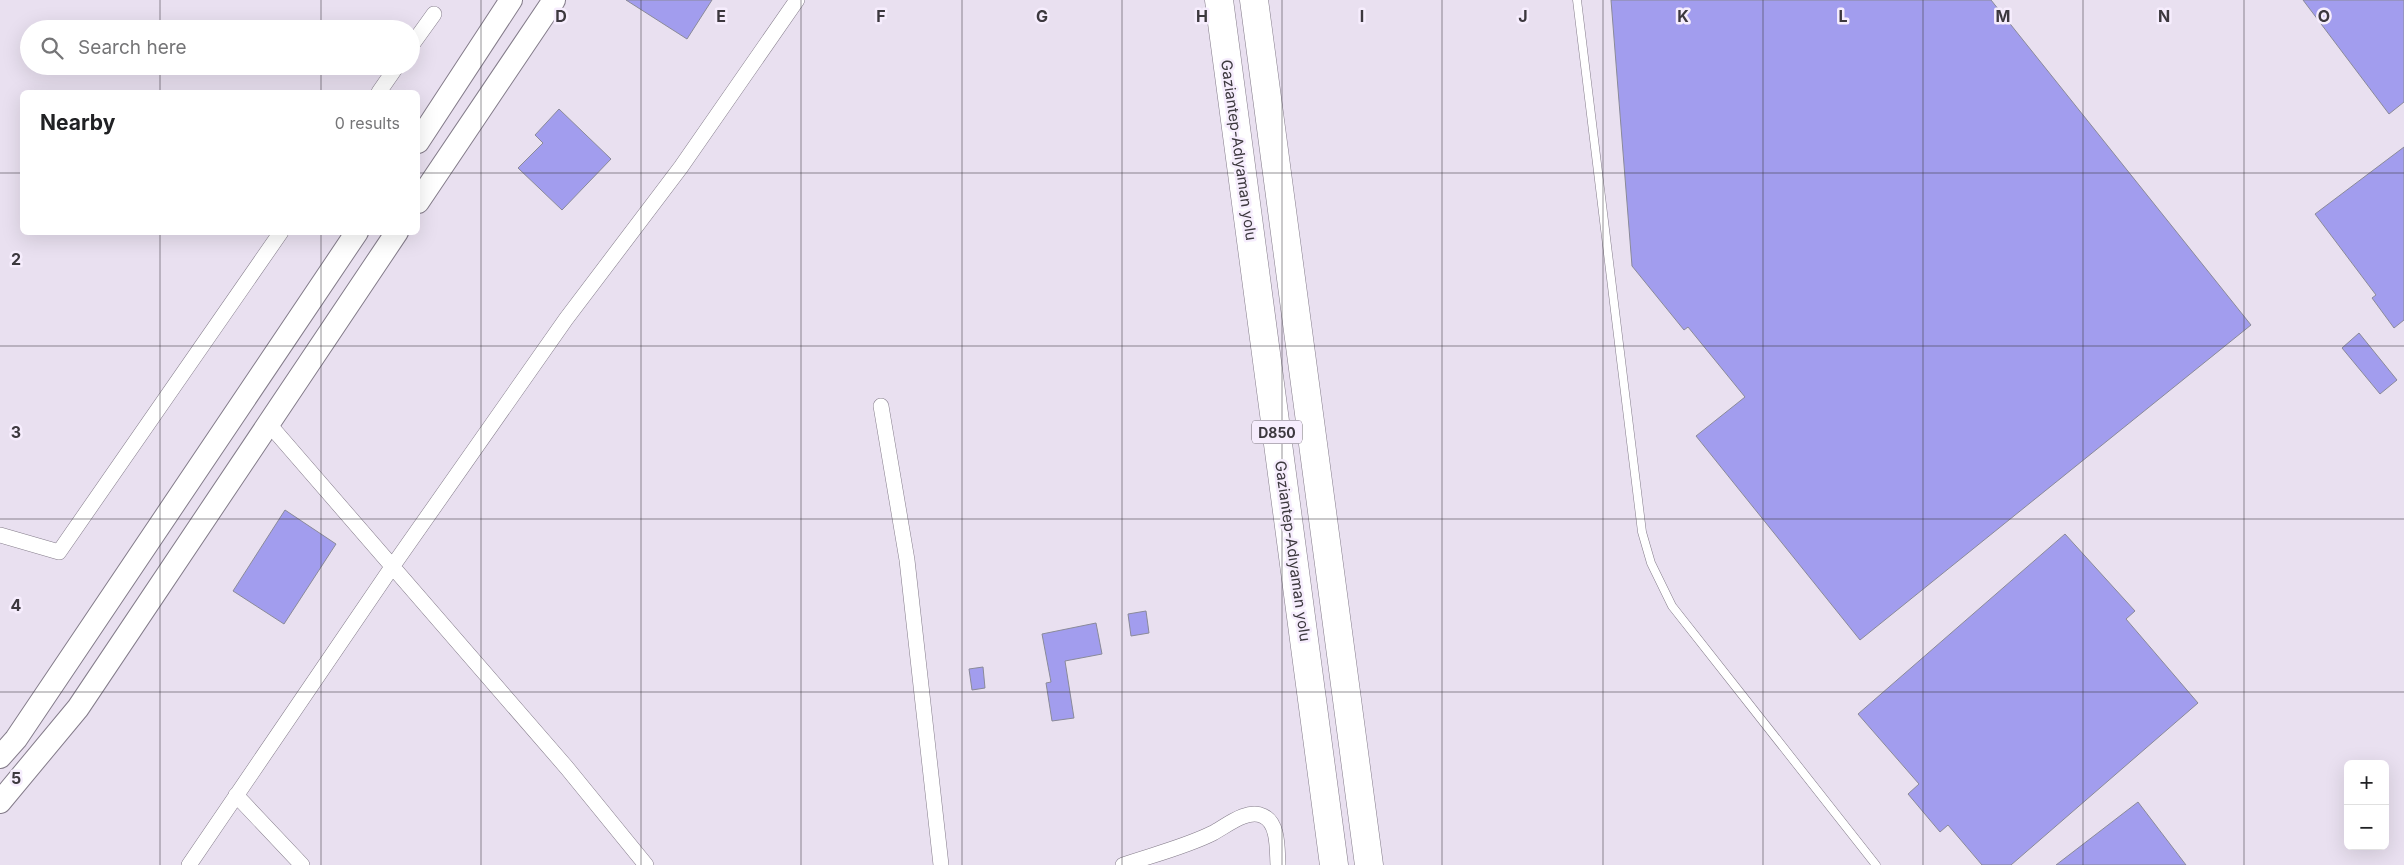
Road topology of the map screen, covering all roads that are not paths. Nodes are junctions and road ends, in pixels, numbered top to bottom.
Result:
1 (511, 0) edge
2 (554, 0) edge
3 (797, 0) edge
4 (1219, 0) edge
5 (1254, 0) edge
6 (1577, 0) edge
7 (434, 14) dead end
8 (420, 33) edge
9 (391, 75) edge
10 (380, 90) edge
11 (420, 139) edge
12 (420, 199) edge
13 (279, 235) edge
14 (355, 235) edge
15 (395, 235) edge
16 (881, 406) dead end
17 (268, 423) junction
18 (0, 535) edge
19 (392, 567) junction
20 (0, 757) edge
21 (236, 795) junction
22 (0, 802) edge
23 (189, 865) edge
24 (302, 865) edge
25 (646, 865) edge
26 (941, 865) edge
27 (1122, 865) edge
28 (1278, 865) edge
29 (1334, 865) edge
30 (1369, 865) edge
31 (1876, 865) edge

1 - 11 street
2 - 12 street
3 - 19 street
4 - 29 highway, Gaziantep-Adıyaman yolu / D850
5 - 30 highway, D850
6 - 31 lane
7 - 8 street
9 - 10 street
13 - 18 street
14 - 20 street
15 - 17 street
16 - 26 street
17 - 19 street
17 - 22 street
19 - 21 street
19 - 25 street
21 - 23 street
21 - 24 street
27 - 28 street

